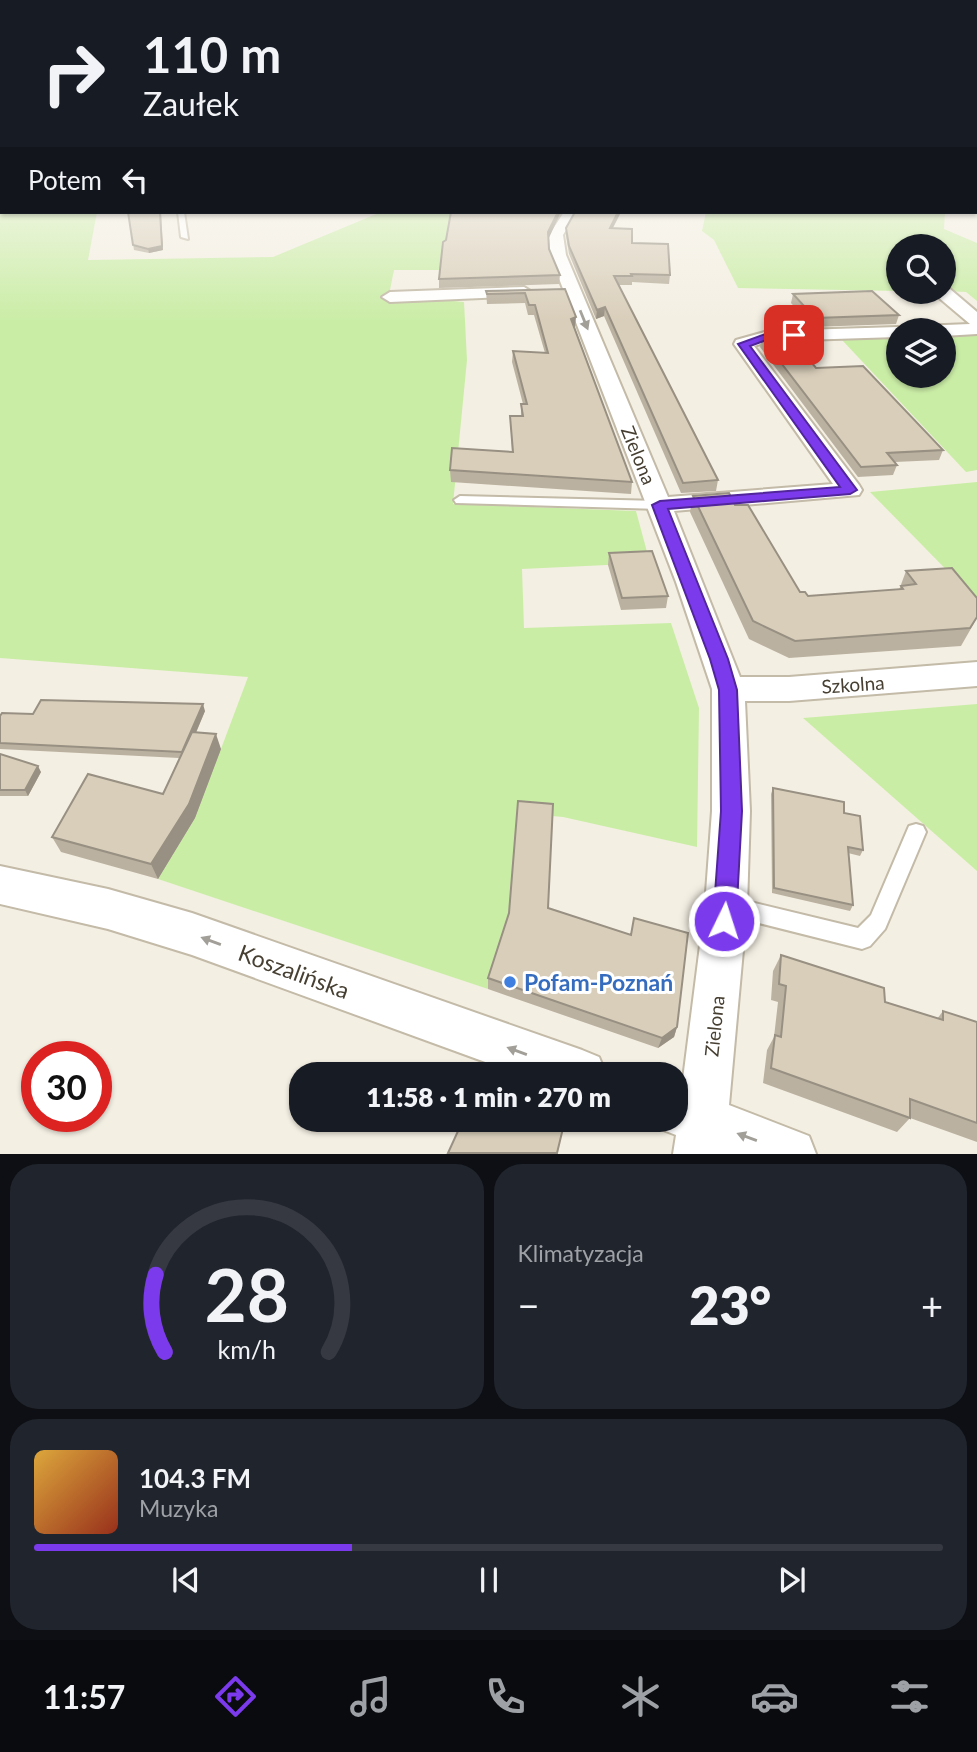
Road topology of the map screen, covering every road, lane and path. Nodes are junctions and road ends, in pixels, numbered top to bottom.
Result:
1 (181, 214) edge
2 (569, 214) edge
3 (185, 237) dead end
4 (560, 291) junction
5 (390, 296) dead end
6 (956, 303) edge
7 (977, 321) edge
8 (977, 329) edge
9 (956, 330) edge
10 (886, 331) edge
11 (460, 500) dead end
12 (660, 505) junction
13 (977, 674) edge
14 (728, 690) junction
15 (916, 832) dead end
16 (0, 885) edge
17 (726, 905) junction
18 (549, 1062) edge
19 (693, 1128) edge
20 (791, 1153) edge

1 - 3 lane
2 - 4 street, Zielona
4 - 5 street
4 -> 12 street, Zielona
6 - 7 street
8 - 9 street
10 - 12 street
11 - 12 lane
12 - 14 street, Zielona
13 - 14 street, Szkolna
14 - 17 street, Zielona
15 - 17 lane
18 -> 16 street, Koszalińska
17 - 19 street, Zielona
20 -> 19 street

